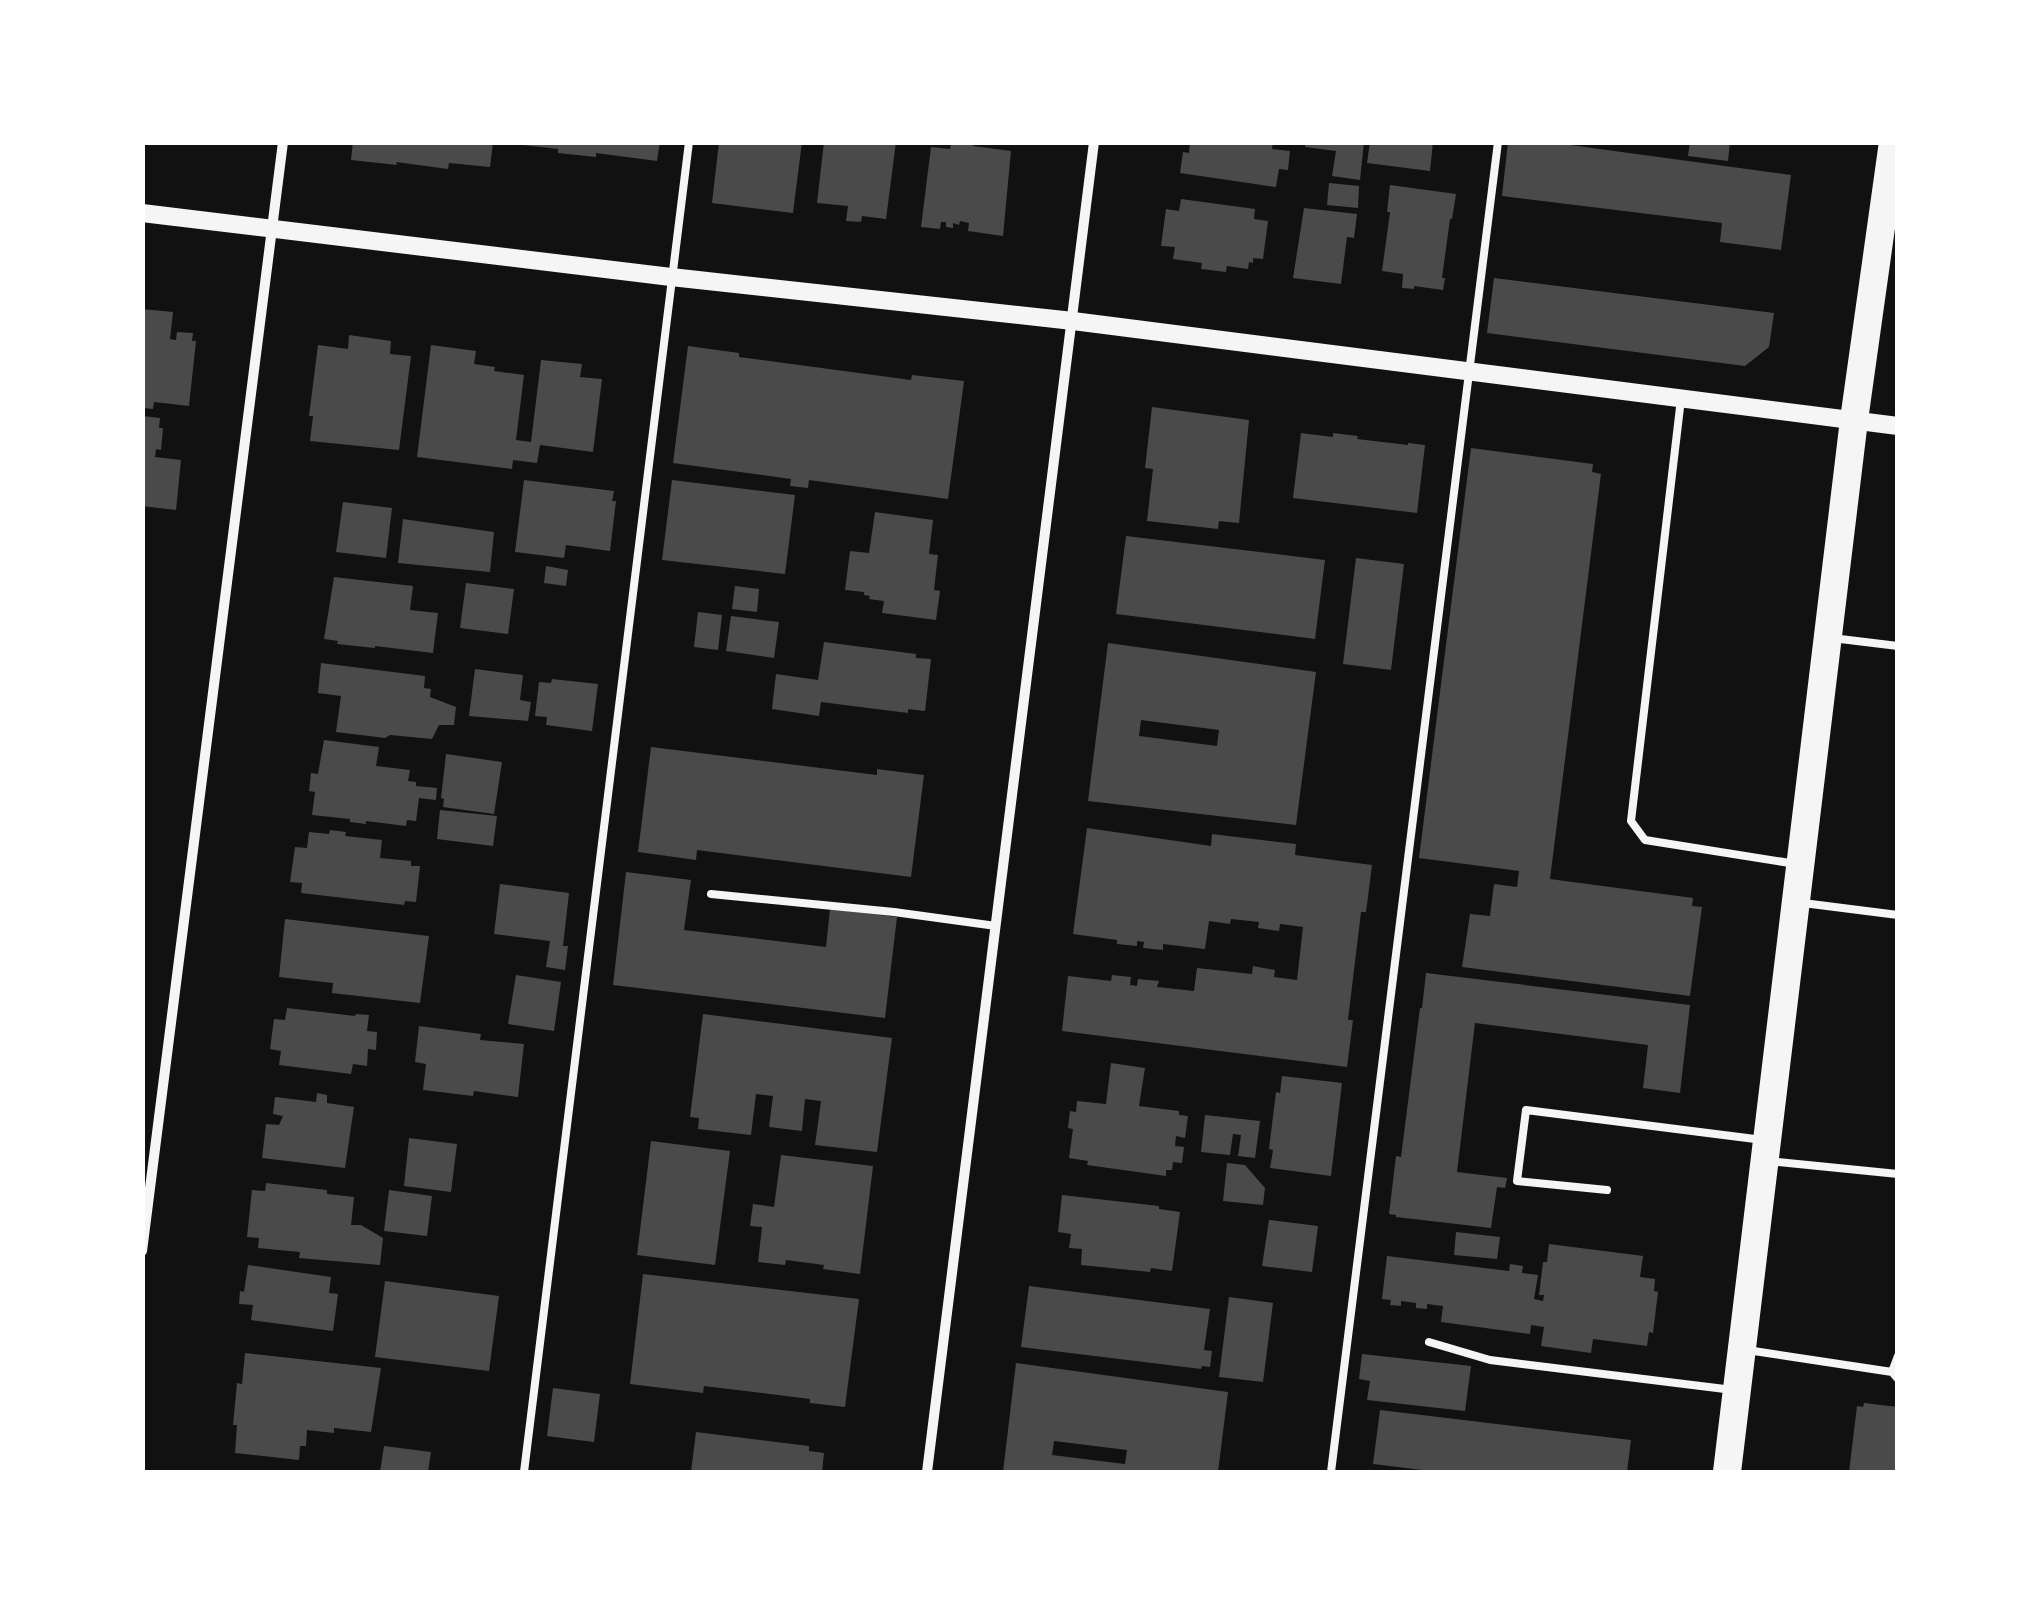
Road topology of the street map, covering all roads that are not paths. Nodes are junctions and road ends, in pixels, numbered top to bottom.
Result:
1 (283, 142) edge
2 (689, 142) edge
3 (1094, 142) edge
4 (1498, 142) edge
5 (1893, 142) edge
6 (142, 213) edge
7 (272, 229) junction
8 (671, 278) junction
9 (1073, 321) junction
10 (1469, 371) junction
11 (1681, 398) junction
12 (1854, 420) junction
13 (1898, 426) edge
14 (1827, 638) junction
15 (1898, 646) edge
16 (1800, 864) junction
17 (712, 894) dead end
18 (1796, 902) junction
19 (1898, 914) edge
20 (996, 926) junction
21 (1766, 1150) junction
22 (1898, 1174) edge
23 (1607, 1190) dead end
24 (142, 1251) edge
25 (1429, 1342) dead end
26 (1742, 1349) junction
27 (1898, 1356) edge
28 (1895, 1375) edge
29 (1737, 1391) junction
30 (524, 1472) edge
31 (927, 1472) edge
32 (1330, 1472) edge
33 (1727, 1472) edge

1 - 7 street
2 - 8 lane
3 - 9 street
4 - 10 lane
5 - 12 highway
6 - 7 street
7 - 8 street
7 - 24 street
8 - 9 street
8 - 30 lane
9 - 10 street
9 - 20 street
10 - 11 street
10 - 32 lane
11 - 12 street
11 - 16 lane
12 - 13 street
12 - 14 highway
14 - 15 lane
14 - 16 highway
16 - 18 highway
17 - 20 lane
18 - 19 lane
18 - 21 highway
20 - 31 street
21 - 22 lane
21 - 23 lane
21 - 26 highway
25 - 29 lane
26 - 28 lane
26 - 29 highway
27 - 28 lane
29 - 33 highway

